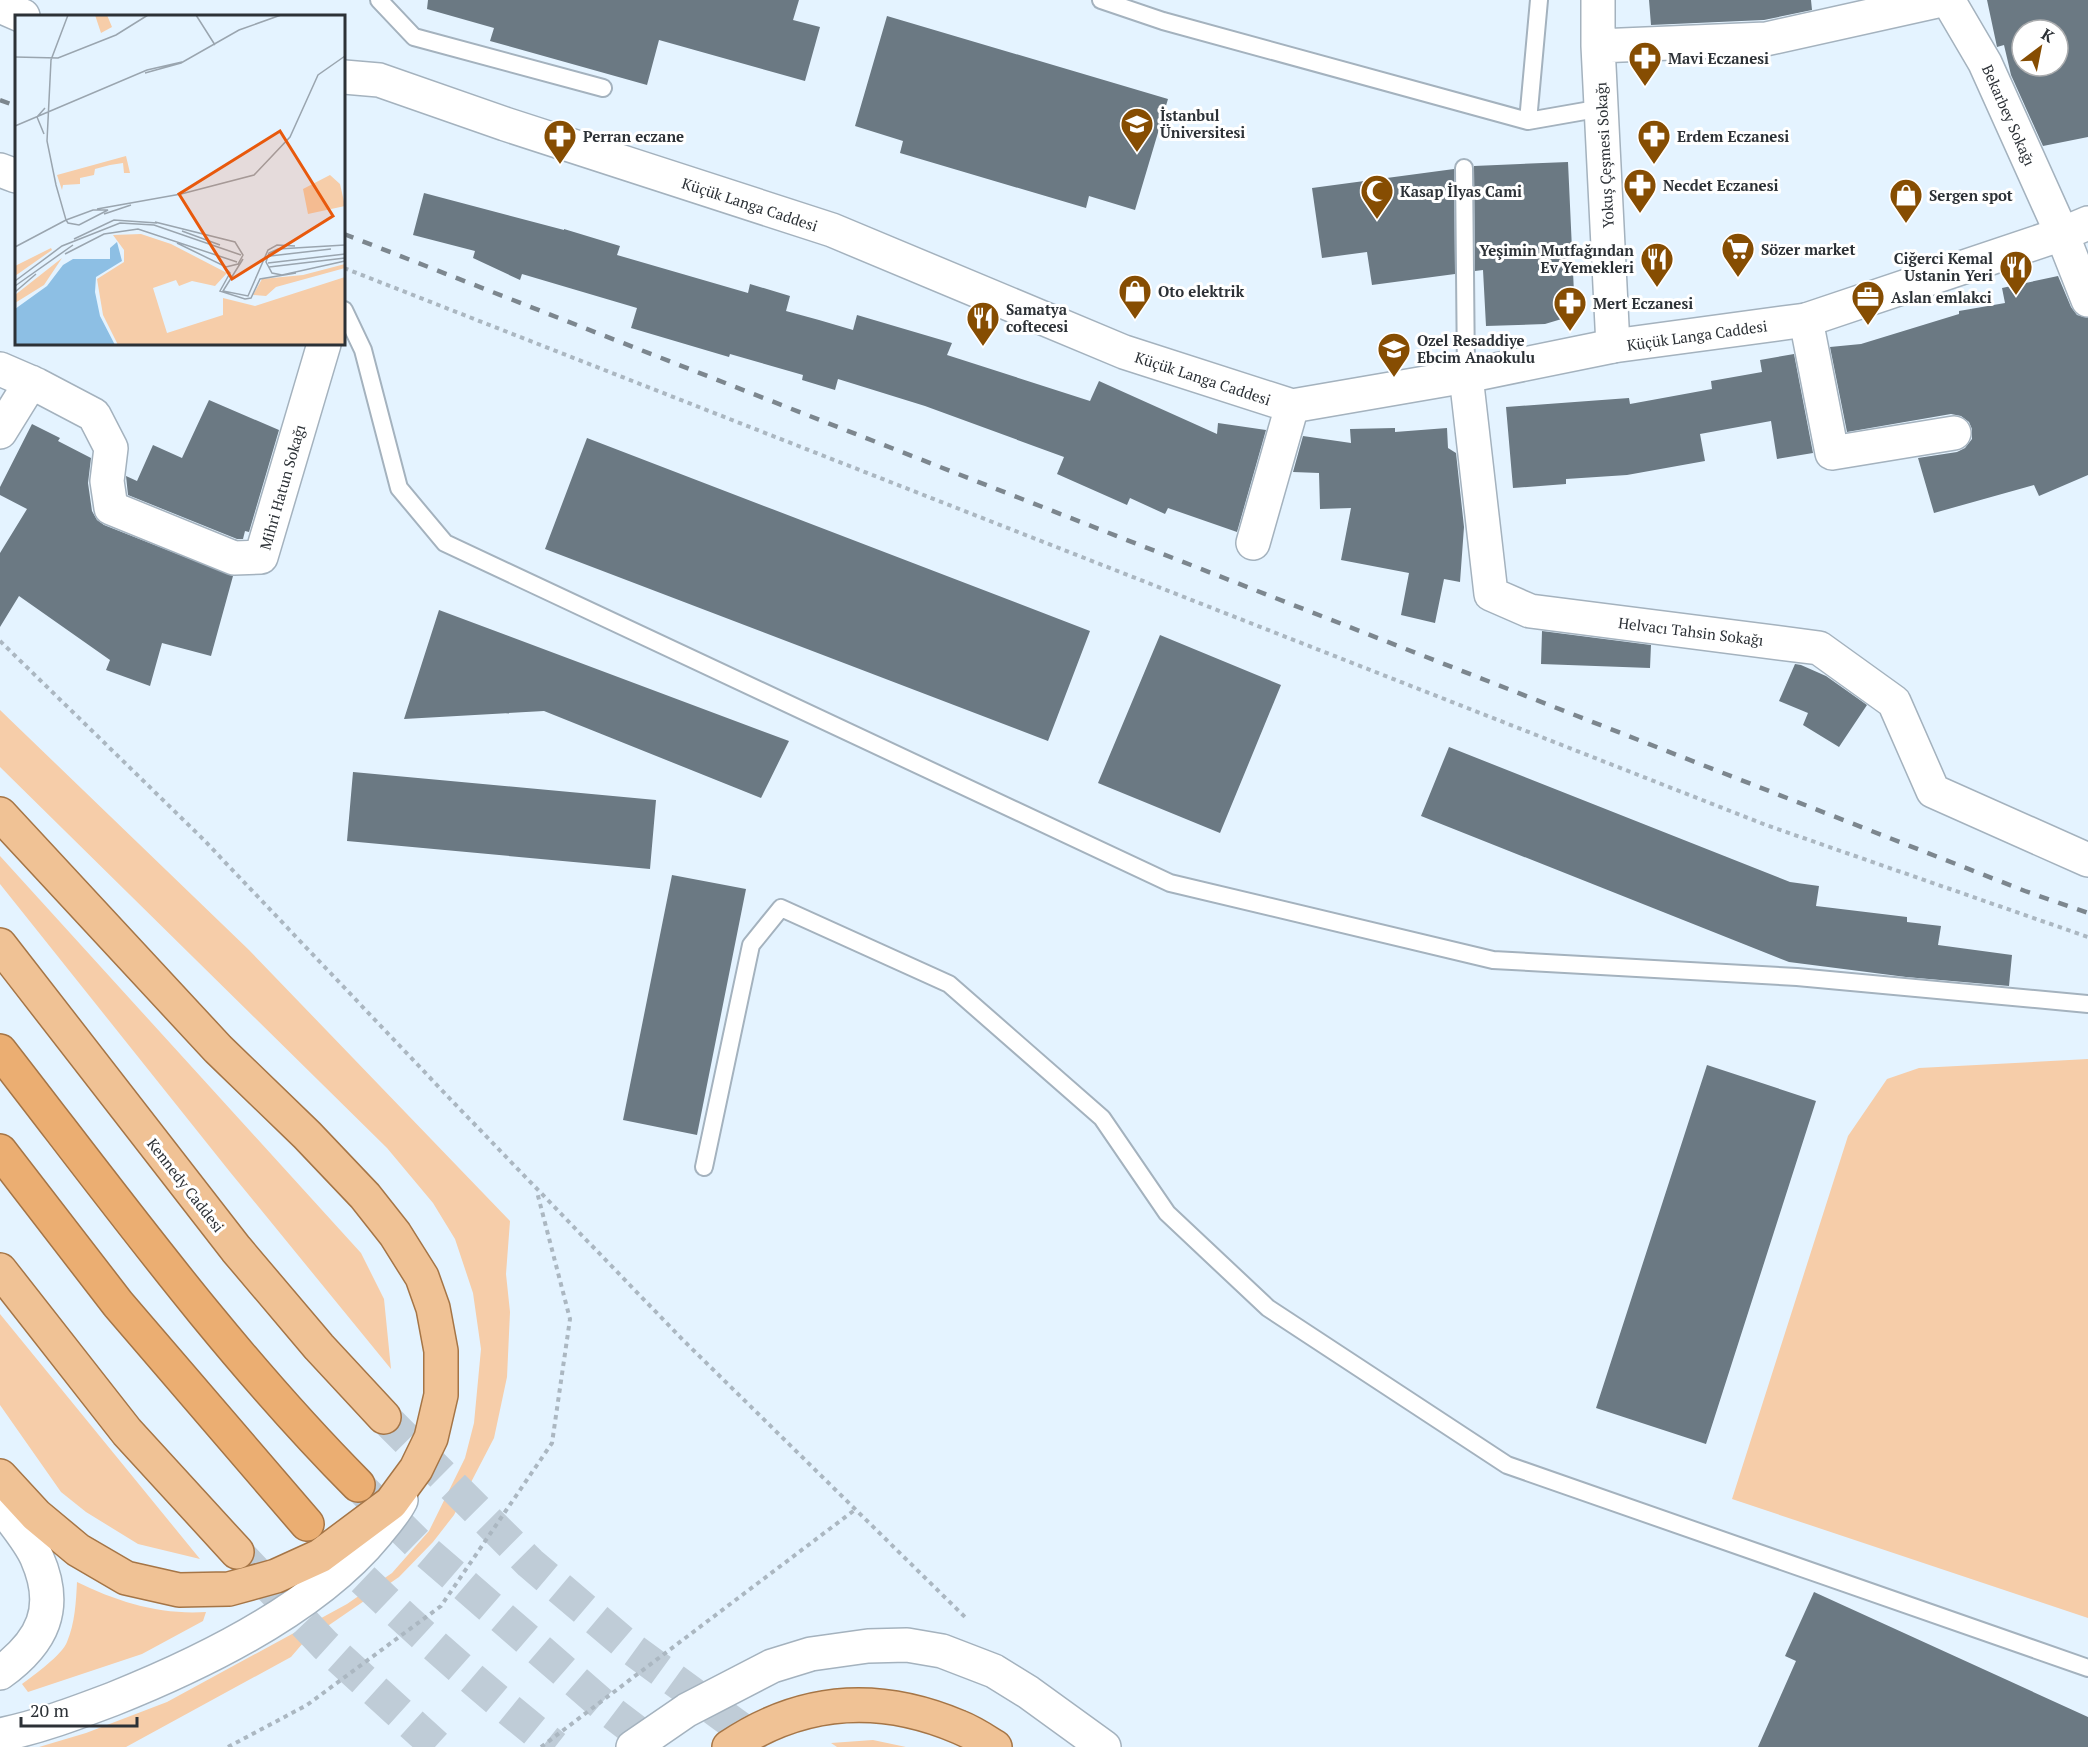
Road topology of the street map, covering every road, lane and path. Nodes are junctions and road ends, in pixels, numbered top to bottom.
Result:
1 (379, 0) edge
2 (1101, 0) edge
3 (1539, 0) edge
4 (1598, 0) edge
5 (1942, 0) edge
6 (1948, 0) edge
7 (0, 6) edge
8 (21, 15) edge
9 (1598, 46) junction
10 (345, 77) edge
11 (603, 88) dead end
12 (1602, 108) junction
13 (1528, 121) junction
14 (1464, 168) dead end
15 (0, 170) edge
16 (15, 176) edge
17 (2075, 229) edge
18 (345, 268) edge
19 (2088, 300) edge
20 (345, 312) edge
21 (1806, 320) junction
22 (324, 345) edge
23 (1613, 346) junction
24 (0, 369) edge
25 (1466, 376) junction
26 (31, 382) junction
27 (1292, 406) junction
28 (0, 432) edge
29 (1954, 433) dead end
30 (1253, 543) dead end
31 (0, 641) edge
32 (0, 814) edge
33 (2088, 860) edge
34 (2088, 937) edge
35 (0, 945) edge
36 (2088, 1004) edge
37 (0, 1051) edge
38 (0, 1151) edge
39 (705, 1167) dead end
40 (537, 1189) junction
41 (0, 1270) edge
42 (384, 1417) tunnel mouth
43 (416, 1469) junction
44 (0, 1476) edge
45 (358, 1485) tunnel mouth
46 (0, 1504) edge
47 (856, 1509) junction
48 (307, 1524) tunnel mouth
49 (237, 1552) tunnel mouth
50 (968, 1620) dead end
51 (2088, 1668) edge
52 (0, 1672) edge
53 (0, 1735) edge
54 (228, 1747) edge
55 (541, 1747) edge
56 (633, 1747) edge
57 (729, 1747) edge
58 (995, 1747) edge
59 (1104, 1747) edge

1 - 11 lane
2 - 13 lane
3 - 13 lane
4 - 9 street, Yokuş Çeşmesi Sokağı
5 - 9 street
6 - 17 street, Bekarbey Sokağı
7 - 8 street
9 - 12 street, Yokuş Çeşmesi Sokağı
10 - 27 street, Küçük Langa Caddesi
12 - 13 lane
12 - 23 street, Yokuş Çeşmesi Sokağı
14 - 25 lane
15 - 16 street
17 - 19 street, Bekarbey Sokağı
17 - 21 street, Küçük Langa Caddesi
18 - 34 path
20 - 36 lane
21 - 23 street, Küçük Langa Caddesi
21 - 29 street
22 - 26 street, Mihri Hatun Sokağı
23 - 25 street, Küçük Langa Caddesi
24 - 26 street, Mihri Hatun Sokağı
25 - 27 street, Küçük Langa Caddesi
25 - 33 street, Helvacı Tahsin Sokağı
26 - 28 street
27 - 30 street
31 - 40 path
32 - 43 main road
35 - 42 main road, Kennedy Caddesi
37 - 45 highway
38 - 48 highway
39 - 51 lane
40 - 47 path
40 - 54 path
41 - 49 main road
43 - 44 main road
43 - 53 street
46 - 52 street
47 - 50 path
47 - 55 path
56 - 59 street
57 - 58 main road

